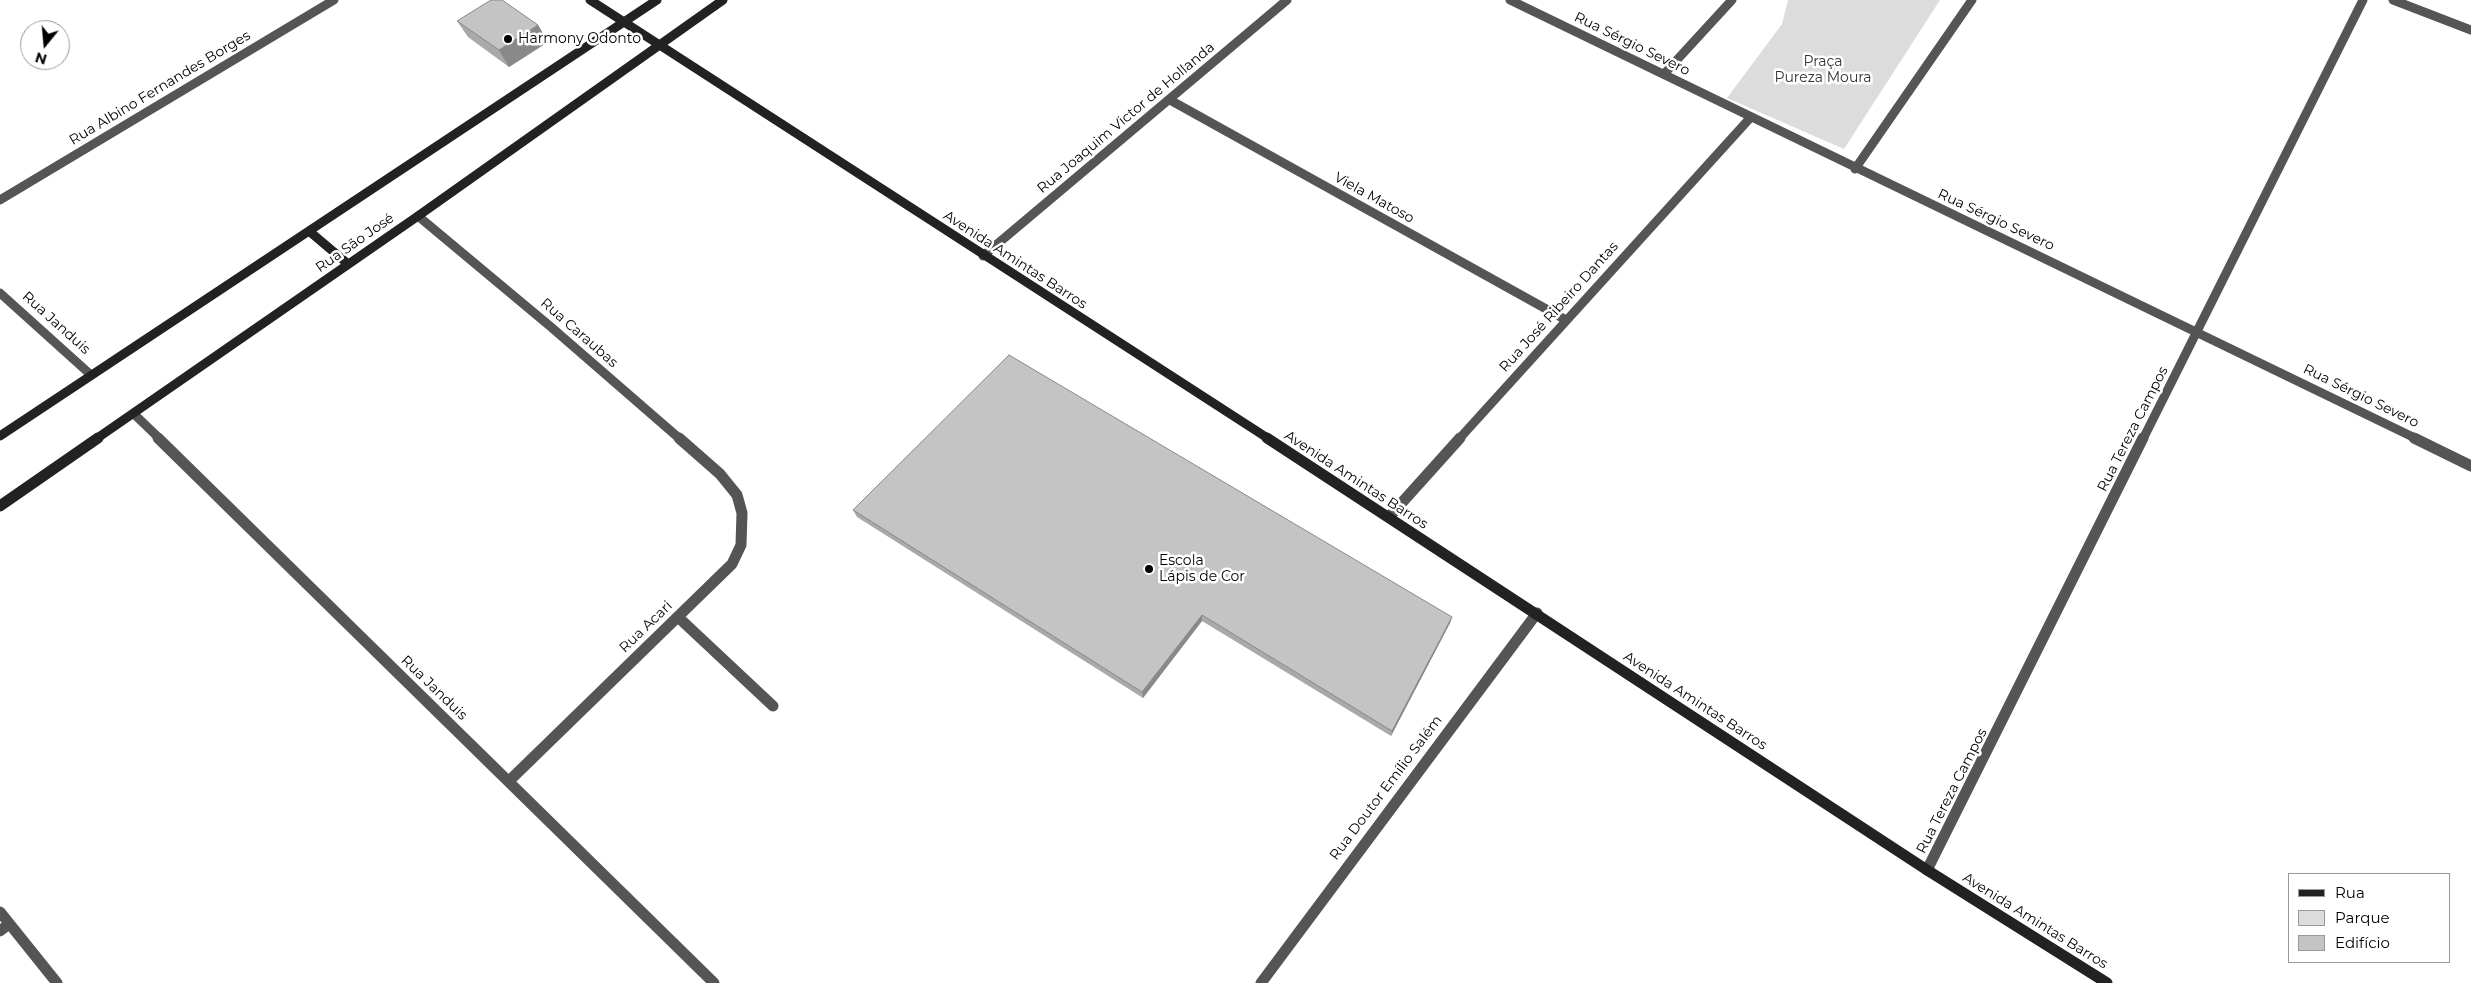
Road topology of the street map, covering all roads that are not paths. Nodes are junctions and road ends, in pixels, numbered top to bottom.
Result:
1 (334, 0) edge
2 (590, 0) edge
3 (656, 0) edge
4 (723, 0) edge
5 (1287, 0) edge
6 (1510, 0) edge
7 (1732, 0) edge
8 (1972, 0) edge
9 (2364, 0) edge
10 (2393, 0) edge
11 (624, 22) junction
12 (2471, 30) edge
13 (660, 44) junction
14 (1664, 74) junction
15 (1170, 100) junction
16 (1751, 117) junction
17 (1855, 169) junction
18 (0, 200) edge
19 (418, 216) junction
20 (309, 231) junction
21 (983, 256) junction
22 (348, 264) junction
23 (0, 293) edge
24 (1566, 320) junction
25 (2197, 331) junction
26 (91, 375) junction
27 (134, 414) junction
28 (0, 436) edge
29 (2471, 466) edge
30 (720, 474) joint
31 (0, 506) edge
32 (1389, 517) junction
33 (1536, 613) junction
34 (678, 618) junction
35 (773, 706) dead end
36 (509, 781) junction
37 (1927, 870) junction
38 (0, 912) edge
39 (4, 927) edge
40 (57, 983) edge
41 (714, 983) edge
42 (1261, 983) edge
43 (2107, 983) edge

1 - 18 street, Rua Albino Fernandes Borges
2 - 11 main road, Avenida Amintas Barros
3 - 11 main road
4 - 13 main road, Rua São José
5 - 15 street, Rua Joaquim Victor de Hollanda
6 - 14 street, Rua Sérgio Severo
7 - 14 street
8 - 17 street
9 - 25 street, Rua Tereza Campos
10 - 12 street
11 - 13 main road, Avenida Amintas Barros
11 - 20 main road
13 - 19 main road, Rua São José
13 - 21 main road, Avenida Amintas Barros
14 - 16 street, Rua Sérgio Severo
15 - 21 street, Rua Joaquim Victor de Hollanda
15 - 24 street, Viela Matoso
16 - 17 street, Rua Sérgio Severo
16 - 24 street, Rua José Ribeiro Dantas
17 - 25 street, Rua Sérgio Severo
19 - 22 main road, Rua São José
19 - 30 street, Rua Caraubas
20 - 22 main road
20 - 26 main road
21 - 32 main road, Avenida Amintas Barros
22 - 27 main road, Rua São José
23 - 26 street, Rua Janduis
24 - 32 street, Rua José Ribeiro Dantas
25 - 29 street, Rua Sérgio Severo
25 - 37 street, Rua Tereza Campos
26 - 28 main road
27 - 31 main road, Rua São José
27 - 36 street, Rua Janduis
30 - 34 street, Rua Acari
32 - 33 main road, Avenida Amintas Barros
33 - 37 main road, Avenida Amintas Barros
33 - 42 street, Rua Doutor Emílio Salém
34 - 35 street
34 - 36 street, Rua Acari
36 - 41 street, Rua Janduis
37 - 43 main road, Avenida Amintas Barros
38 - 39 street
39 - 40 street

